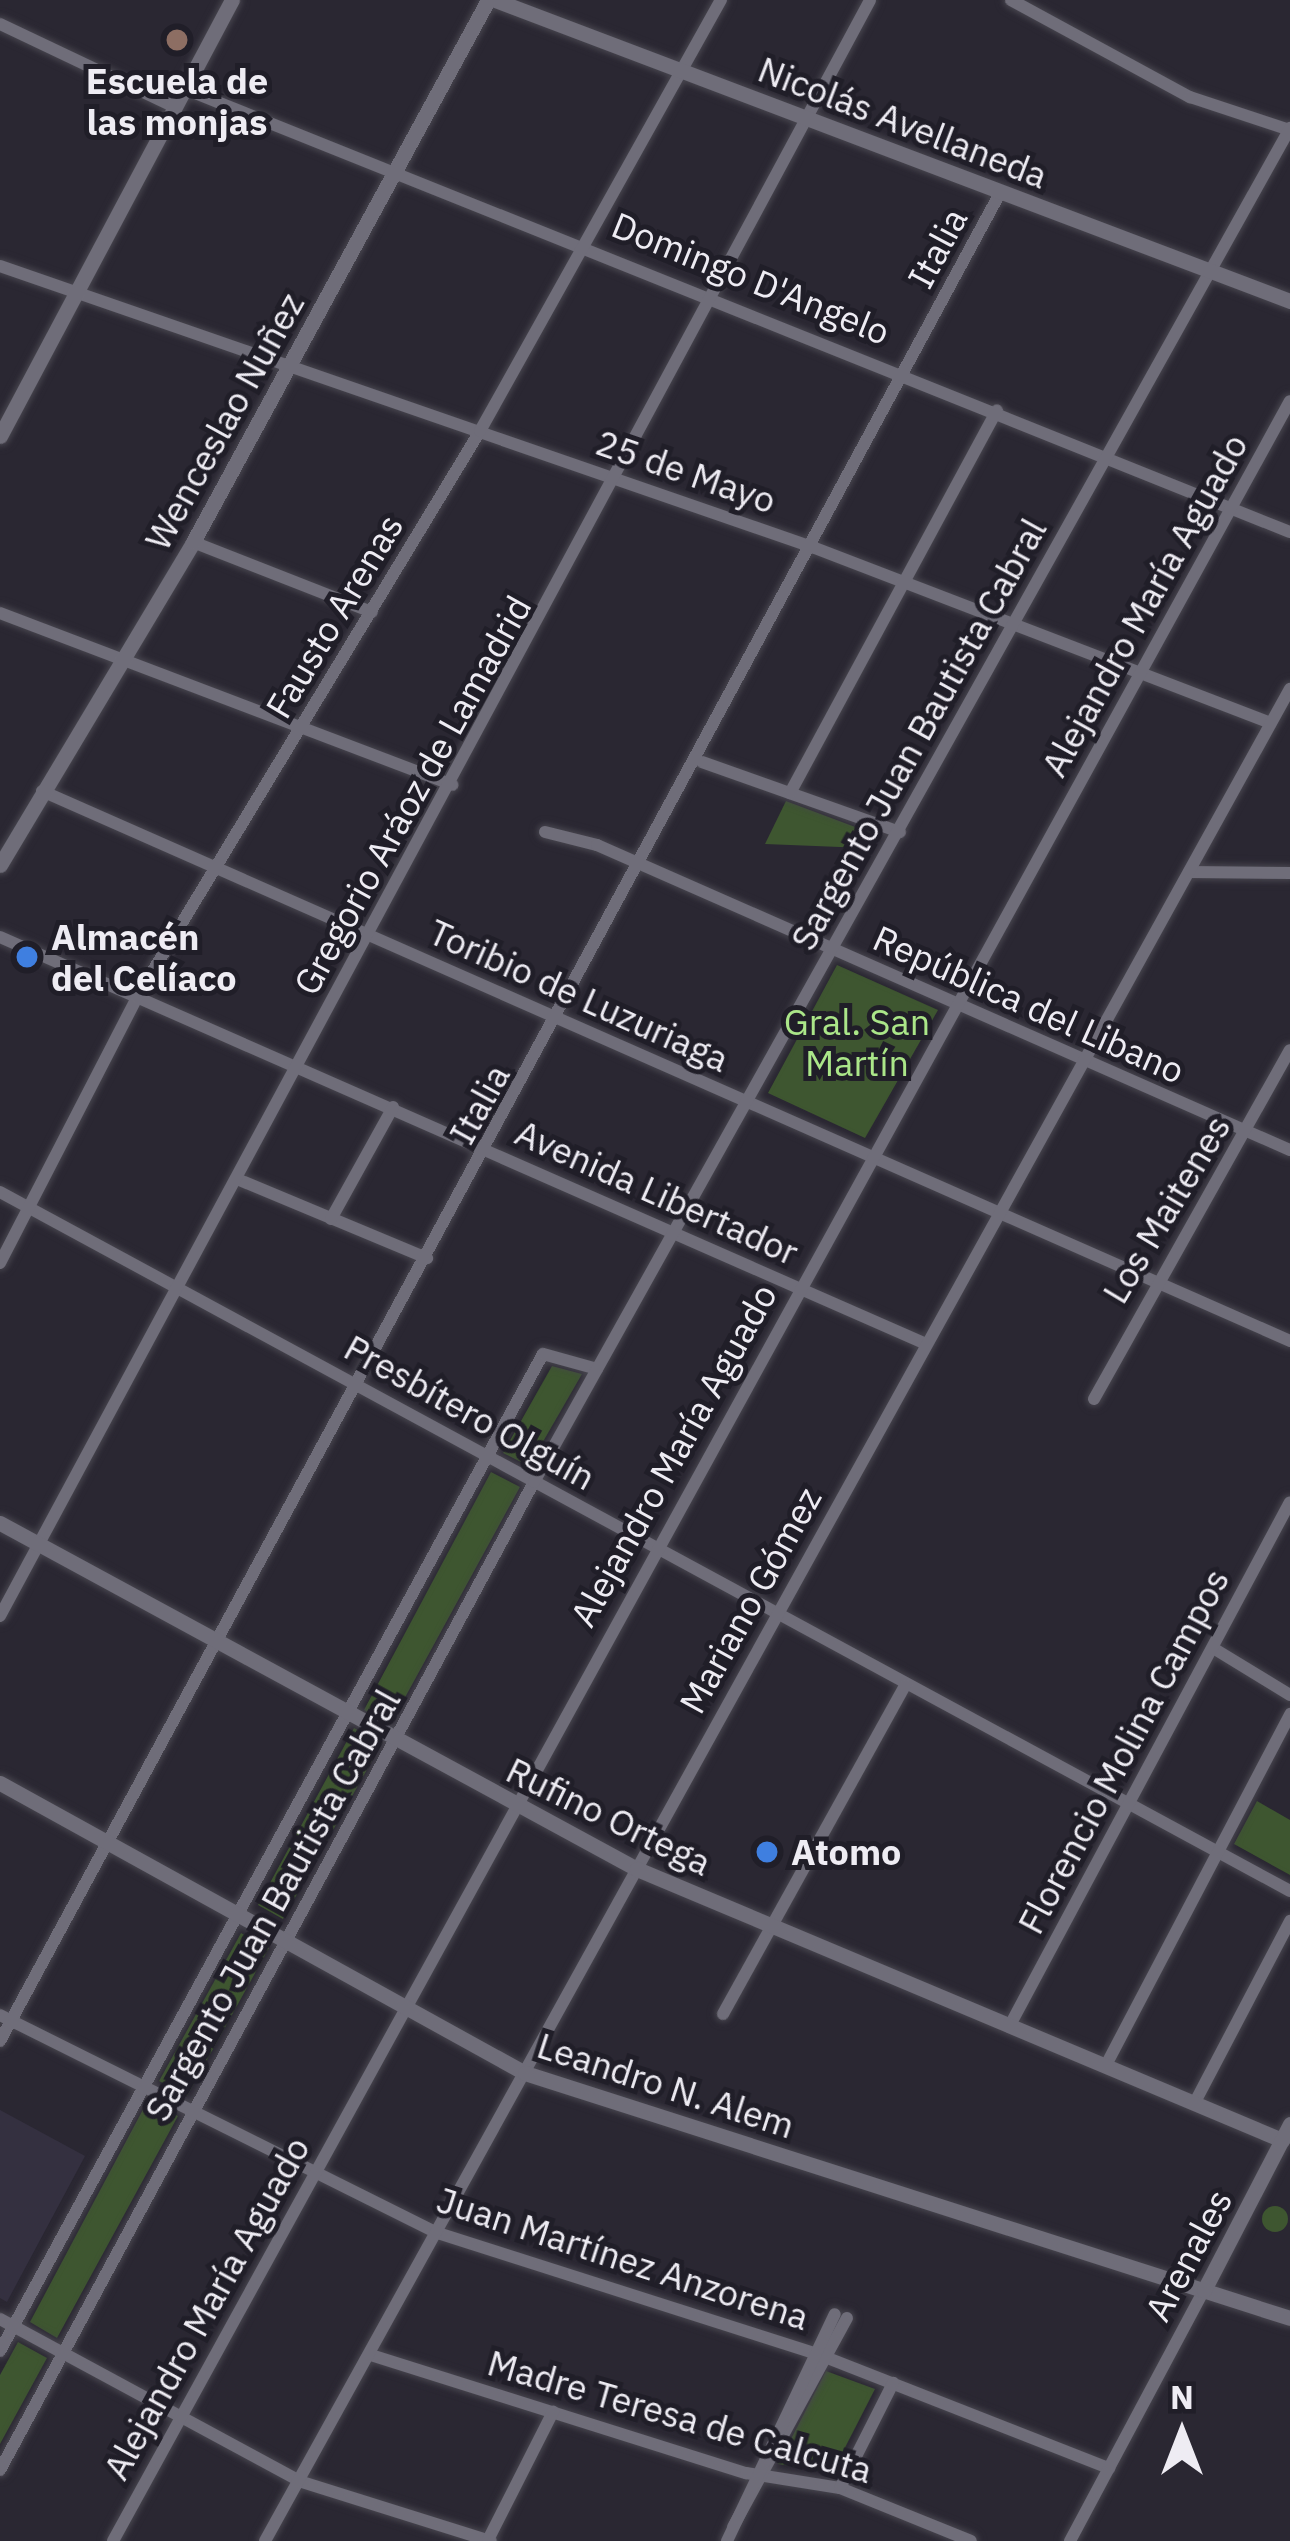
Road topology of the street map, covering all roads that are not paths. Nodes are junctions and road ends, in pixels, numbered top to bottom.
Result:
1 (232, 0) edge
2 (492, 0) edge
3 (722, 0) edge
4 (870, 0) edge
5 (1011, 0) edge
6 (0, 24) edge
7 (682, 70) junction
8 (185, 89) junction
9 (176, 106) junction
10 (810, 120) junction
11 (1290, 129) edge
12 (396, 171) junction
13 (1001, 191) junction
14 (588, 244) junction
15 (0, 266) edge
16 (1211, 270) junction
17 (75, 293) junction
18 (716, 296) junction
19 (1290, 301) edge
20 (292, 366) junction
21 (905, 374) junction
22 (1290, 401) edge
23 (998, 410) junction
24 (480, 431) junction
25 (0, 436) edge
26 (1107, 454) junction
27 (618, 479) junction
28 (1231, 507) junction
29 (1290, 532) edge
30 (193, 542) junction
31 (815, 548) junction
32 (906, 582) junction
33 (372, 612) junction
34 (0, 613) edge
35 (1015, 622) junction
36 (121, 658) junction
37 (1142, 673) junction
38 (1290, 689) edge
39 (1271, 724) junction
40 (303, 727) junction
41 (702, 762) junction
42 (452, 785) junction
43 (42, 791) junction
44 (790, 793) junction
45 (545, 832) dead end
46 (900, 832) junction
47 (0, 865) edge
48 (217, 866) junction
49 (645, 866) junction
50 (1189, 872) junction
51 (1290, 873) edge
52 (370, 934) junction
53 (0, 937) edge
54 (832, 950) junction
55 (137, 997) junction
56 (958, 1005) junction
57 (561, 1019) junction
58 (1290, 1050) edge
59 (1082, 1060) junction
60 (298, 1066) junction
61 (746, 1102) junction
62 (393, 1107) junction
63 (1249, 1132) junction
64 (488, 1149) junction
65 (1290, 1150) edge
66 (873, 1158) junction
67 (237, 1179) junction
68 (0, 1192) edge
69 (28, 1208) junction
70 (999, 1213) junction
71 (331, 1219) junction
72 (675, 1232) junction
73 (427, 1258) junction
74 (0, 1263) edge
75 (1154, 1280) junction
76 (179, 1288) junction
77 (801, 1288) junction
78 (1290, 1341) edge
79 (926, 1344) junction
80 (597, 1369) junction
81 (358, 1385) junction
82 (1094, 1400) dead end
83 (485, 1455) junction
84 (534, 1482) junction
85 (1290, 1502) edge
86 (0, 1523) edge
87 (39, 1544) junction
88 (655, 1548) junction
89 (0, 1616) edge
90 (776, 1616) junction
91 (218, 1641) junction
92 (1213, 1648) junction
93 (905, 1685) junction
94 (1290, 1695) edge
95 (347, 1713) junction
96 (1290, 1714) edge
97 (396, 1740) junction
98 (0, 1783) edge
99 (513, 1804) junction
100 (1130, 1805) junction
101 (107, 1840) junction
102 (1216, 1851) junction
103 (637, 1869) junction
104 (1290, 1891) edge
105 (238, 1914) junction
106 (1290, 1921) edge
107 (770, 1925) junction
108 (287, 1942) junction
109 (404, 2006) junction
110 (723, 2014) dead end
111 (6, 2018) edge
112 (1009, 2027) junction
113 (0, 2042) edge
114 (1105, 2067) junction
115 (525, 2073) junction
116 (145, 2086) junction
117 (1194, 2104) junction
118 (194, 2111) junction
119 (1286, 2132) edge
120 (315, 2171) junction
121 (438, 2233) junction
122 (1204, 2290) junction
123 (841, 2316) dead end
124 (0, 2318) edge
125 (1290, 2318) edge
126 (14, 2326) junction
127 (0, 2351) edge
128 (63, 2355) junction
129 (370, 2355) junction
130 (820, 2355) junction
131 (893, 2383) junction
132 (553, 2412) junction
133 (178, 2417) junction
134 (1109, 2468) junction
135 (0, 2470) edge
136 (760, 2474) junction
137 (299, 2481) junction
138 (839, 2488) junction
139 (730, 2534) edge
140 (113, 2541) edge
141 (266, 2541) edge
142 (489, 2541) edge
143 (971, 2541) edge
144 (1070, 2541) edge

1 - 8 street
2 - 7 street, Nicolás Avellaneda
2 - 12 street, Wenceslao Nuñez
3 - 7 street, Fausto Arenas
4 - 10 street, Gregorio Aráoz de Lamadrid
5 - 11 street
6 - 9 street
7 - 10 street, Nicolás Avellaneda
7 - 14 street, Fausto Arenas
8 - 9 street
8 - 12 street, Domingo D'Angelo
9 - 17 street
10 - 13 street, Nicolás Avellaneda
10 - 18 street, Gregorio Aráoz de Lamadrid
11 - 16 street, Sargento Juan Bautista Cabral
12 - 14 street, Domingo D'Angelo
12 - 20 street, Wenceslao Nuñez
13 - 16 street, Nicolás Avellaneda
13 - 21 street, Italia
14 - 18 street, Domingo D'Angelo
14 - 24 street, Fausto Arenas
15 - 17 street, 25 de Mayo
16 - 19 street, Nicolás Avellaneda
16 - 26 street, Sargento Juan Bautista Cabral
17 - 20 street, 25 de Mayo
17 - 25 street
18 - 21 street, Domingo D'Angelo
18 - 27 street, Gregorio Aráoz de Lamadrid
20 - 24 street, 25 de Mayo
20 - 30 street, Wenceslao Nuñez
21 - 23 street, Domingo D'Angelo
21 - 31 street, Italia
22 - 28 street, Alejandro María Aguado
23 - 26 street, Domingo D'Angelo
23 - 32 street
24 - 27 street, 25 de Mayo
24 - 33 street, Fausto Arenas
26 - 28 street, Domingo D'Angelo
26 - 35 street, Sargento Juan Bautista Cabral
27 - 31 street, 25 de Mayo
27 - 42 street, Gregorio Aráoz de Lamadrid
28 - 29 street, Domingo D'Angelo
28 - 37 street, Alejandro María Aguado
30 - 33 street
30 - 36 street, Wenceslao Nuñez
31 - 32 street, 25 de Mayo
31 - 41 street, Italia
32 - 35 street, 25 de Mayo
32 - 44 street
33 - 40 street, Fausto Arenas
34 - 36 street
35 - 37 street, 25 de Mayo
35 - 46 street, Sargento Juan Bautista Cabral
36 - 40 street
36 - 43 street, Wenceslao Nuñez
37 - 39 street, 25 de Mayo
37 - 56 street, Alejandro María Aguado
38 - 39 street, Mariano Gómez
39 - 50 street, Mariano Gómez
40 - 42 street
40 - 48 street, Fausto Arenas
41 - 44 street
41 - 49 street, Italia
42 - 52 street, Gregorio Aráoz de Lamadrid
43 - 47 street, Wenceslao Nuñez
43 - 48 street, Toribio de Luzuriaga
44 - 46 street
45 - 49 street, República del Libano
46 - 54 street, Sargento Juan Bautista Cabral
48 - 52 street, Toribio de Luzuriaga
48 - 55 street, Fausto Arenas
49 - 54 street, República del Libano
49 - 57 street, Italia
50 - 51 street
50 - 59 street, Mariano Gómez
52 - 57 street, Toribio de Luzuriaga
52 - 60 street, Gregorio Aráoz de Lamadrid
53 - 55 street, Avenida Libertador
54 - 56 street, República del Libano
54 - 61 street, Sargento Juan Bautista Cabral
55 - 60 street, Avenida Libertador
55 - 69 street, Fausto Arenas
56 - 59 street, República del Libano
56 - 66 street, Alejandro María Aguado
57 - 61 street, Toribio de Luzuriaga
57 - 64 street, Italia
58 - 63 street, Los Maitenes
59 - 63 street, República del Libano
59 - 70 street, Mariano Gómez
60 - 62 street, Avenida Libertador
60 - 67 street, Gregorio Aráoz de Lamadrid
61 - 66 street, Toribio de Luzuriaga
61 - 72 street, Sargento Juan Bautista Cabral
62 - 64 street, Avenida Libertador
62 - 71 street
63 - 65 street, República del Libano
63 - 75 street, Los Maitenes
64 - 72 street, Avenida Libertador
64 - 73 street, Italia
66 - 70 street, Toribio de Luzuriaga
66 - 77 street, Alejandro María Aguado
67 - 71 street
67 - 76 street, Gregorio Aráoz de Lamadrid
68 - 69 street, Presbítero Olguín
69 - 74 street, Fausto Arenas
69 - 76 street, Presbítero Olguín
70 - 75 street, Toribio de Luzuriaga
70 - 79 street, Mariano Gómez
71 - 73 street
72 - 77 street, Avenida Libertador
72 - 80 street, Sargento Juan Bautista Cabral
73 - 81 street, Italia
75 - 78 street, Toribio de Luzuriaga
75 - 82 street, Los Maitenes
76 - 81 street, Presbítero Olguín
76 - 87 street, Gregorio Aráoz de Lamadrid
77 - 79 street, Avenida Libertador
77 - 88 street, Alejandro María Aguado
79 - 90 street, Mariano Gómez
80 - 83 street, Sargento Juan Bautista Cabral
80 - 84 street, Sargento Juan Bautista Cabral
81 - 83 street, Presbítero Olguín
81 - 91 street, Italia
83 - 84 street, Presbítero Olguín
83 - 95 street, Sargento Juan Bautista Cabral
84 - 88 street, Presbítero Olguín
84 - 97 street, Sargento Juan Bautista Cabral
85 - 92 street, Florencio Molina Campos
86 - 87 street, Rufino Ortega
87 - 89 street, Gregorio Aráoz de Lamadrid
87 - 91 street, Rufino Ortega
88 - 90 street, Presbítero Olguín
88 - 99 street, Alejandro María Aguado
90 - 93 street, Presbítero Olguín
90 - 103 street, Mariano Gómez
91 - 95 street, Rufino Ortega
91 - 101 street, Italia
92 - 94 street
92 - 100 street, Florencio Molina Campos
93 - 100 street, Presbítero Olguín
93 - 107 street
95 - 97 street, Rufino Ortega
95 - 105 street, Sargento Juan Bautista Cabral
96 - 102 street
97 - 99 street, Rufino Ortega
97 - 108 street, Sargento Juan Bautista Cabral
98 - 101 street, Leandro N. Alem
99 - 103 street, Rufino Ortega
99 - 109 street, Alejandro María Aguado
100 - 102 street, Presbítero Olguín
100 - 112 street, Florencio Molina Campos
101 - 105 street, Leandro N. Alem
101 - 111 street, Italia
102 - 104 street, Presbítero Olguín
102 - 114 street
103 - 107 street, Rufino Ortega
103 - 115 street, Mariano Gómez
105 - 108 street, Leandro N. Alem
105 - 116 street, Sargento Juan Bautista Cabral
106 - 117 street
107 - 110 street
107 - 112 street, Rufino Ortega
108 - 109 street, Leandro N. Alem
108 - 118 street, Sargento Juan Bautista Cabral
109 - 115 street, Leandro N. Alem
109 - 120 street, Alejandro María Aguado
111 - 113 street, Italia
111 - 116 street, Juan Martínez Anzorena
112 - 114 street, Rufino Ortega
114 - 117 street, Rufino Ortega
115 - 121 street, Mariano Gómez
115 - 122 street, Leandro N. Alem
116 - 118 street, Juan Martínez Anzorena
116 - 126 street, Sargento Juan Bautista Cabral
117 - 119 street, Rufino Ortega
118 - 120 street, Juan Martínez Anzorena
118 - 128 street, Sargento Juan Bautista Cabral
119 - 122 street, Arenales
120 - 121 street, Juan Martínez Anzorena
120 - 133 street, Alejandro María Aguado
121 - 129 street, Mariano Gómez
121 - 130 street, Juan Martínez Anzorena
122 - 125 street, Leandro N. Alem
122 - 134 street, Arenales
123 - 130 street
124 - 126 street
126 - 127 street, Sargento Juan Bautista Cabral
126 - 128 street
128 - 133 street
128 - 135 street, Sargento Juan Bautista Cabral
129 - 132 street, Madre Teresa de Calcuta
129 - 137 street, Mariano Gómez
130 - 131 street, Juan Martínez Anzorena
130 - 136 street
131 - 134 street, Juan Martínez Anzorena
131 - 138 street
132 - 136 street, Madre Teresa de Calcuta
132 - 142 street
133 - 137 street
133 - 140 street, Alejandro María Aguado
134 - 144 street, Arenales
136 - 138 street, Madre Teresa de Calcuta
136 - 139 street
137 - 141 street, Mariano Gómez
137 - 142 street
138 - 143 street, Madre Teresa de Calcuta

